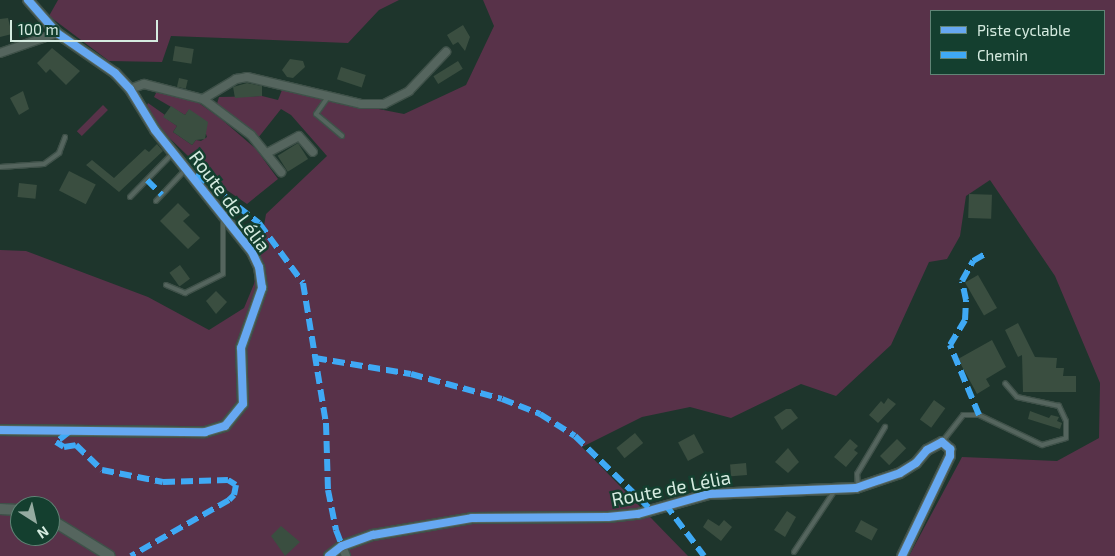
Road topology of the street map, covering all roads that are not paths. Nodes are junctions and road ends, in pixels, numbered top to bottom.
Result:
1 (28, 0) edge
2 (57, 33) junction
3 (446, 52) dead end
4 (0, 54) edge
5 (130, 90) junction
6 (328, 97) junction
7 (203, 99) junction
8 (342, 136) dead end
9 (65, 137) dead end
10 (174, 152) junction
11 (313, 152) dead end
12 (267, 153) junction
13 (0, 167) edge
14 (187, 169) junction
15 (281, 172) dead end
16 (130, 197) dead end
17 (156, 201) dead end
18 (223, 216) junction
19 (166, 285) dead end
20 (1005, 383) dead end
21 (885, 427) dead end
22 (0, 430) edge
23 (942, 442) junction
24 (858, 487) junction
25 (836, 489) junction
26 (60, 525) edge
27 (344, 551) edge
28 (794, 552) dead end
29 (110, 556) edge
30 (330, 556) edge
31 (902, 556) edge

1 - 2 street, Route de Lélia
2 - 4 street
2 - 5 street, Route de Lélia
3 - 6 street
5 - 7 street
5 - 10 street, Route de Lélia
6 - 7 street
6 - 8 lane
7 - 12 street
9 - 13 lane
10 - 14 street, Route de Lélia
10 - 16 lane
11 - 12 street
12 - 15 street
14 - 17 lane
14 - 18 street, Route de Lélia
18 - 19 lane
18 - 22 street, Route de Lélia
20 - 23 lane
21 - 24 lane
23 - 24 street, Route de Lélia
23 - 31 street
24 - 25 street, Route de Lélia
25 - 27 street, Route de Lélia
25 - 28 lane
26 - 29 street
27 - 30 street, Route de Lélia

